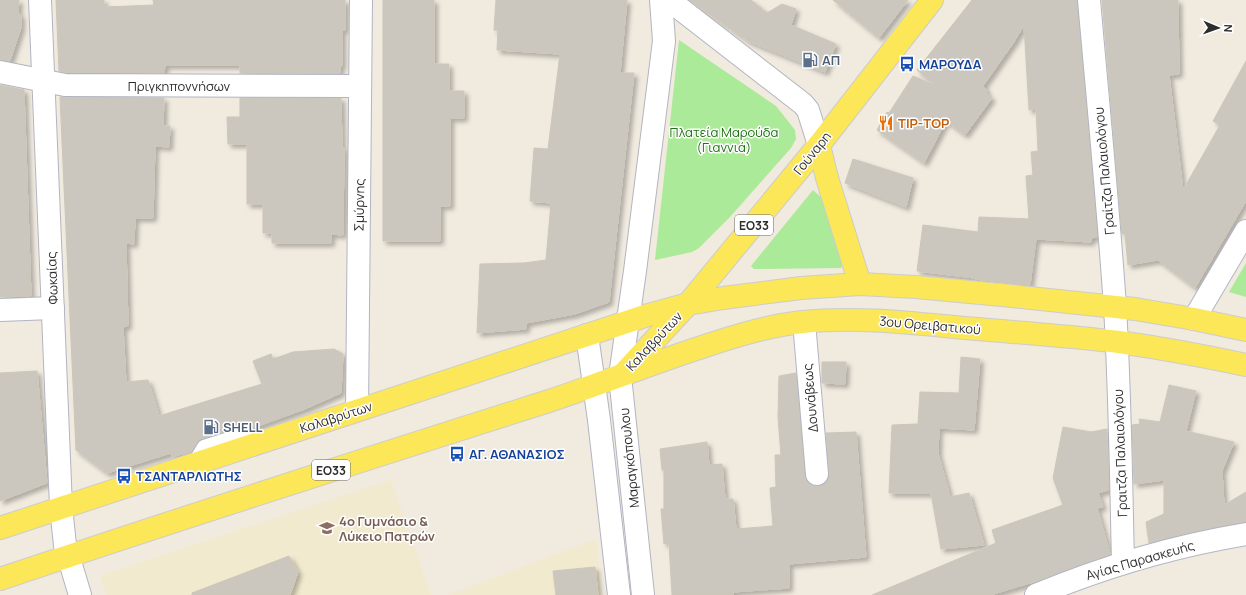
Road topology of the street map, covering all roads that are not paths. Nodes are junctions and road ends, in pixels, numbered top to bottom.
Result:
1 (40, 0) edge
2 (361, 0) edge
3 (661, 0) edge
4 (669, 0) edge
5 (932, 0) edge
6 (1088, 0) edge
7 (0, 72) edge
8 (44, 82) junction
9 (360, 86) junction
10 (819, 145) junction
11 (1246, 231) edge
12 (860, 284) junction
13 (688, 304) junction
14 (1115, 307) junction
15 (53, 308) junction
16 (0, 310) edge
17 (1194, 319) junction
18 (628, 321) junction
19 (804, 322) junction
20 (1246, 330) edge
21 (587, 335) junction
22 (1116, 342) junction
23 (1246, 365) edge
24 (620, 376) junction
25 (594, 386) junction
26 (357, 410) junction
27 (817, 474) dead end
28 (62, 507) junction
29 (0, 528) edge
30 (1246, 534) edge
31 (68, 556) junction
32 (1123, 563) junction
33 (0, 579) edge
34 (80, 595) edge
35 (619, 595) edge
36 (643, 595) edge
37 (1036, 595) edge

1 - 8 street, Φωκαίας
2 - 9 street, Σμύρνης
3 - 18 street, Μαραγκόπουλου
4 - 10 street
5 - 10 main road, Γούναρη / ΕΟ33
6 - 14 street, Γραίτζα Παλαιολόγου
7 - 8 street, Πριγκηποννήσων
8 - 9 street, Πριγκηποννήσων
8 - 15 street, Φωκαίας
9 - 26 street, Σμύρνης
10 - 12 main road
10 - 13 main road, Γούναρη / ΕΟ33
11 - 17 street
12 - 13 main road
12 - 14 main road
13 - 18 main road, Καλαβρύτων
13 - 24 main road, Καλαβρύτων / ΕΟ33
14 - 17 main road
14 - 22 street, Γραίτζα Παλαιολόγου
15 - 16 street
15 - 28 street, Φωκαίας
17 - 20 main road
18 - 21 main road, Καλαβρύτων
18 - 24 street, Μαραγκόπουλου
19 - 22 main road, 3ου Ορειβατικού
19 - 24 main road, 3ου Ορειβατικού
19 - 27 street, Δουνάβεως
21 - 25 street, Μαραγκόπουλου
21 - 26 main road, Καλαβρύτων
22 - 23 main road, 3ου Ορειβατικού
22 - 32 street, Γραιτζα Παλαιολόγου
24 - 25 main road, Καλαβρύτων / ΕΟ33
24 - 36 street, Μαραγκόπουλου
25 - 31 main road, Καλαβρύτων / ΕΟ33
25 - 35 street, Μαραγκόπουλου
26 - 28 main road, Καλαβρύτων
28 - 29 main road, Καλαβρύτων
28 - 31 street, Φωκαίας
30 - 32 street, Αγίας Παρασκευής
31 - 33 main road, Καλαβρύτων / ΕΟ33
31 - 34 street, Φωκαίας
32 - 37 street, Αγίας Παρασκευής

